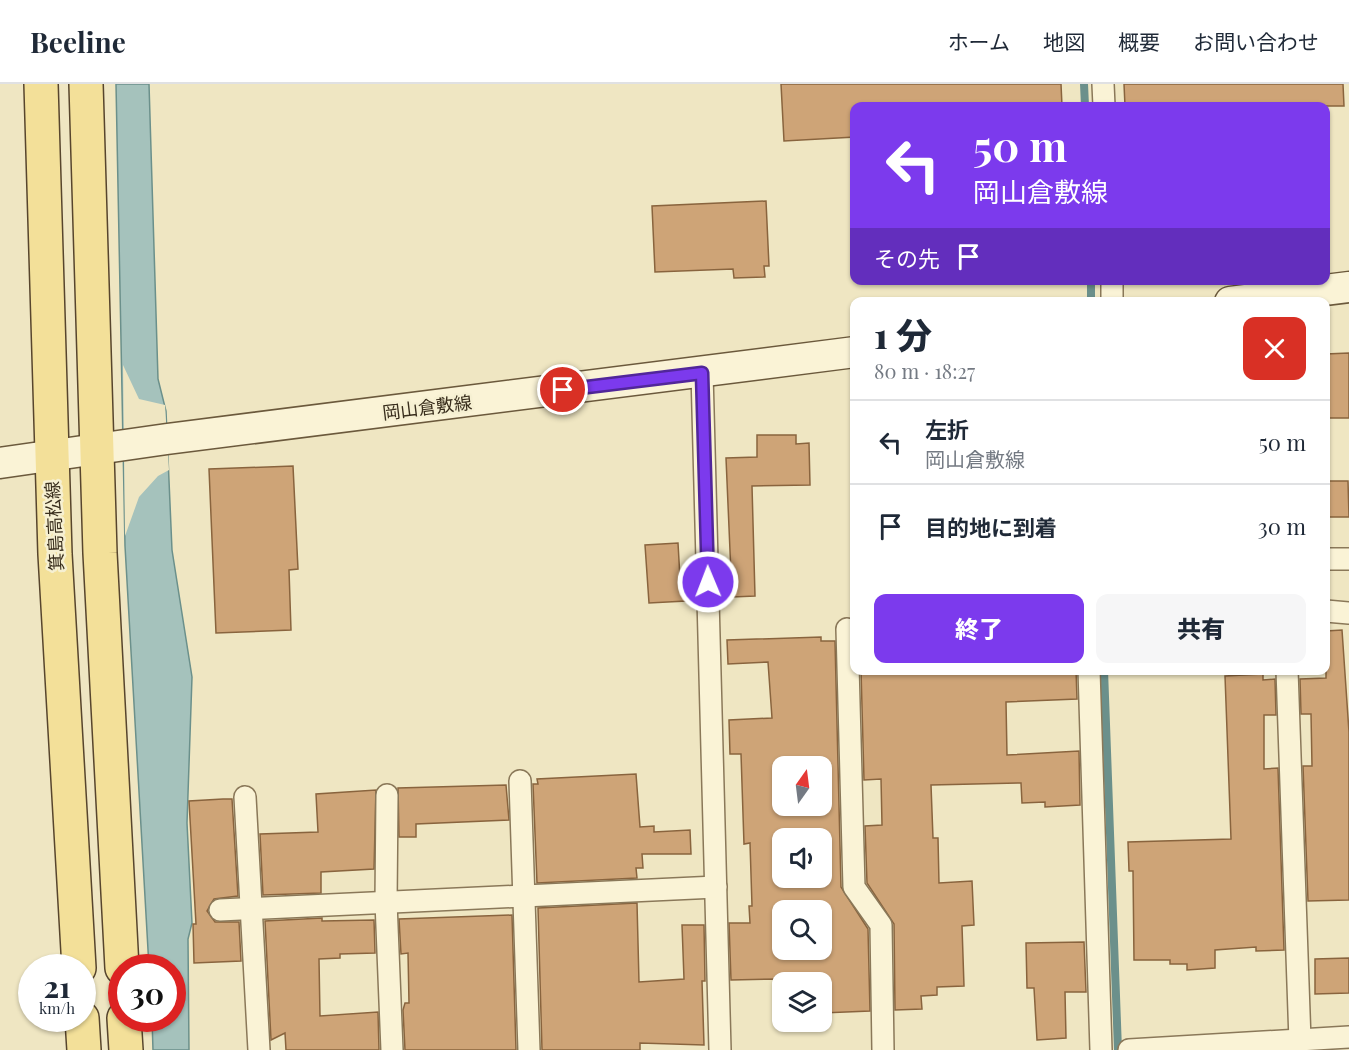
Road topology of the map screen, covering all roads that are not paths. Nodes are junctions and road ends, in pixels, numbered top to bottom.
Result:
1 (41, 84) edge
2 (86, 84) edge
3 (1103, 84) edge
4 (1104, 102) edge
5 (1349, 287) edge
6 (1270, 297) edge
7 (850, 353) edge
8 (702, 373) junction
9 (111, 447) junction
10 (51, 456) junction
11 (0, 464) edge
12 (1330, 559) edge
13 (1349, 559) edge
14 (1330, 611) edge
15 (1349, 613) edge
16 (847, 629) dead end
17 (1089, 675) edge
18 (1287, 675) edge
19 (520, 781) dead end
20 (387, 795) dead end
21 (245, 796) dead end
22 (716, 887) junction
23 (525, 896) junction
24 (386, 902) junction
25 (251, 908) junction
26 (220, 910) dead end
27 (78, 954) edge
28 (121, 954) edge
29 (83, 1032) edge
30 (125, 1032) edge
31 (1349, 1037) edge
32 (1300, 1041) junction
33 (84, 1050) edge
34 (126, 1050) edge
35 (259, 1050) edge
36 (392, 1050) edge
37 (529, 1050) edge
38 (720, 1050) edge
39 (883, 1050) edge
40 (1101, 1050) edge
41 (1129, 1050) edge
42 (1141, 1050) edge

1 - 10 main road, 箕島高松線
2 - 9 main road
3 - 4 street
5 - 6 main road
7 - 8 main road, 岡山倉敷線
8 - 9 main road, 岡山倉敷線
8 - 22 street
9 - 10 main road, 岡山倉敷線
9 - 28 main road
10 - 11 main road, 岡山倉敷線
10 - 27 main road, 箕島高松線
12 - 13 street
14 - 15 street
16 - 39 street
17 - 40 street
18 - 32 street
19 - 23 street
20 - 24 street
21 - 25 street
22 - 23 street
22 - 38 street
23 - 24 street
23 - 37 street
24 - 25 street
24 - 36 street
25 - 26 street
25 - 35 street
29 - 33 main road
30 - 34 main road
31 - 32 street
32 - 42 street
41 - 42 street

